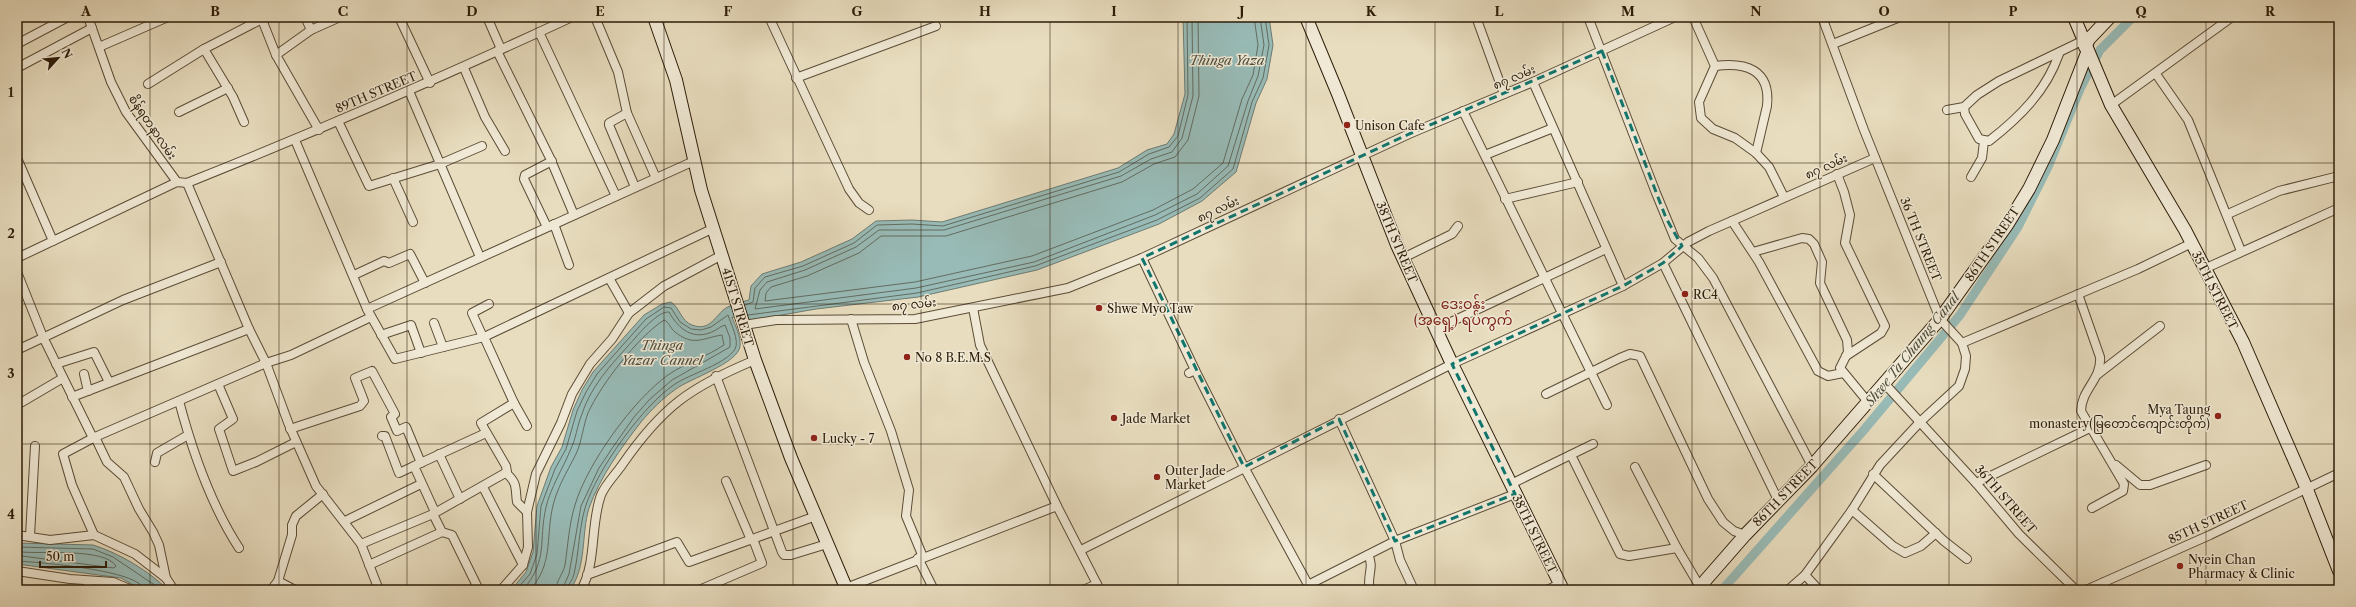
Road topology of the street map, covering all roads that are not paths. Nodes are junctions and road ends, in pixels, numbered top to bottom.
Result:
1 (68, 17) edge
2 (88, 17) edge
3 (168, 17) edge
4 (305, 17) edge
5 (340, 17) edge
6 (399, 17) edge
7 (487, 17) edge
8 (572, 17) edge
9 (595, 17) edge
10 (654, 17) edge
11 (769, 17) edge
12 (1306, 17) edge
13 (1476, 17) edge
14 (1588, 17) edge
15 (1675, 17) edge
16 (1693, 17) edge
17 (1822, 17) edge
18 (1900, 17) edge
19 (2074, 17) edge
20 (2110, 17) edge
21 (2232, 17) edge
22 (261, 18) edge
23 (936, 26) dead end
24 (92, 28) junction
25 (311, 30) junction
26 (539, 32) junction
27 (17, 44) edge
28 (1833, 44) junction
29 (99, 47) junction
30 (204, 49) junction
31 (499, 50) junction
32 (1602, 50) junction
33 (276, 54) junction
34 (2058, 54) junction
35 (2088, 55) junction
36 (1715, 66) junction
37 (17, 68) edge
38 (464, 68) junction
39 (2156, 74) junction
40 (796, 78) junction
41 (1533, 82) junction
42 (430, 83) junction
43 (148, 84) dead end
44 (228, 88) junction
45 (408, 92) junction
46 (1504, 94) junction
47 (2111, 105) junction
48 (1964, 107) junction
49 (1947, 110) dead end
50 (1463, 111) junction
51 (179, 112) dead end
52 (627, 113) junction
53 (338, 121) junction
54 (244, 122) dead end
55 (1553, 128) junction
56 (319, 130) junction
57 (295, 140) junction
58 (1984, 141) junction
59 (482, 146) dead end
60 (505, 151) dead end
61 (1756, 153) junction
62 (1485, 155) junction
63 (1363, 156) junction
64 (17, 158) edge
65 (1875, 158) junction
66 (552, 161) junction
67 (694, 161) junction
68 (440, 164) junction
69 (1837, 174) junction
70 (2339, 176) edge
71 (1971, 177) dead end
72 (392, 178) junction
73 (656, 178) junction
74 (177, 182) junction
75 (1578, 182) junction
76 (187, 183) junction
77 (636, 187) junction
78 (616, 196) junction
79 (1784, 198) junction
80 (1505, 199) junction
81 (2339, 208) edge
82 (869, 210) dead end
83 (2228, 214) junction
84 (574, 215) junction
85 (1732, 221) junction
86 (413, 222) dead end
87 (551, 225) junction
88 (1458, 226) dead end
89 (714, 228) junction
90 (53, 241) junction
91 (2192, 243) junction
92 (1682, 246) junction
93 (1606, 249) junction
94 (2241, 251) junction
95 (1753, 252) junction
96 (722, 255) junction
97 (480, 257) junction
98 (17, 258) edge
99 (1142, 258) junction
100 (1403, 258) junction
101 (221, 262) junction
102 (1663, 263) junction
103 (569, 265) dead end
104 (2204, 269) junction
105 (17, 272) edge
106 (354, 275) junction
107 (609, 278) junction
108 (1544, 278) junction
109 (425, 282) junction
110 (1623, 286) junction
111 (2078, 294) junction
112 (489, 304) dead end
113 (973, 308) junction
114 (369, 313) junction
115 (629, 313) junction
116 (1562, 314) junction
117 (851, 320) junction
118 (1943, 322) junction
119 (434, 323) dead end
120 (744, 324) junction
121 (2160, 326) dead end
122 (249, 329) junction
123 (1436, 329) junction
124 (381, 335) junction
125 (43, 337) junction
126 (484, 337) junction
127 (1962, 343) junction
128 (443, 347) junction
129 (17, 350) edge
130 (421, 353) junction
131 (1846, 356) junction
132 (755, 360) junction
133 (266, 363) junction
134 (56, 364) junction
135 (1452, 364) junction
136 (1590, 371) junction
137 (1843, 373) junction
138 (84, 374) dead end
139 (2098, 374) junction
140 (716, 376) junction
141 (63, 378) junction
142 (109, 382) junction
143 (218, 384) junction
144 (1887, 387) junction
145 (88, 391) junction
146 (1546, 394) dead end
147 (72, 397) junction
148 (179, 400) junction
149 (1868, 402) junction
150 (514, 403) junction
151 (17, 405) edge
152 (1607, 405) dead end
153 (1339, 419) junction
154 (1920, 422) junction
155 (527, 426) dead end
156 (2090, 428) junction
157 (290, 429) junction
158 (486, 433) junction
159 (188, 435) junction
160 (382, 436) dead end
161 (94, 437) junction
162 (296, 442) junction
163 (1592, 444) dead end
164 (35, 446) dead end
165 (2100, 446) junction
166 (439, 454) junction
167 (1571, 455) junction
168 (155, 462) dead end
169 (417, 464) junction
170 (2206, 465) dead end
171 (1812, 466) junction
172 (1244, 467) junction
173 (1635, 468) dead end
174 (506, 473) junction
175 (2339, 473) edge
176 (1873, 474) junction
177 (726, 481) dead end
178 (1976, 483) junction
179 (421, 484) junction
180 (483, 487) junction
181 (2306, 487) junction
182 (1513, 489) junction
183 (323, 494) junction
184 (460, 499) junction
185 (1778, 500) junction
186 (1057, 506) junction
187 (2092, 508) dead end
188 (1852, 510) junction
189 (527, 512) junction
190 (434, 513) junction
191 (816, 516) junction
192 (345, 521) junction
193 (442, 532) junction
194 (774, 532) junction
195 (1936, 533) junction
196 (17, 535) edge
197 (94, 535) junction
198 (1745, 535) junction
199 (30, 536) junction
200 (752, 539) junction
201 (1395, 541) junction
202 (361, 544) junction
203 (827, 544) junction
204 (239, 548) dead end
205 (1677, 548) junction
206 (1081, 550) junction
207 (1368, 555) junction
208 (920, 558) junction
209 (1967, 559) dead end
210 (369, 565) junction
211 (523, 565) junction
212 (17, 571) edge
213 (2339, 571) edge
214 (587, 575) junction
215 (1805, 575) junction
216 (166, 578) junction
217 (89, 581) junction
218 (278, 581) junction
219 (2105, 586) edge
220 (1098, 587) edge
221 (1310, 587) edge
222 (1562, 587) edge
223 (1698, 588) edge
224 (846, 589) edge
225 (87, 590) edge
226 (132, 590) edge
227 (174, 590) edge
228 (271, 590) edge
229 (295, 590) edge
230 (379, 590) edge
231 (479, 590) edge
232 (500, 590) edge
233 (581, 590) edge
234 (699, 590) edge
235 (934, 590) edge
236 (1083, 590) edge
237 (1370, 590) edge
238 (1414, 590) edge
239 (1547, 590) edge
240 (1788, 590) edge
241 (1819, 590) edge
242 (2076, 590) edge
243 (2086, 590) edge

1 - 27 street
2 - 24 street, စိန်ရတနာလမ်း
3 - 29 street
4 - 25 street
5 - 25 street
6 - 42 street
7 - 31 street
8 - 26 street, 89TH STREET
9 - 52 street
10 - 67 main road, 41ST STREET
11 - 40 street
12 - 63 main road, 38TH STREET
13 - 46 street
14 - 32 street
15 - 32 street, ၈၇ လမ်း
16 - 36 street
17 - 28 street, 36 TH STREET
18 - 28 street
19 - 35 main road, 35TH STREET
20 - 35 main road, 86TH STREET
21 - 39 street
22 - 30 street
22 - 33 street
23 - 40 street
24 - 29 street, စိန်ရတနာလမ်း
24 - 37 street
25 - 33 street
26 - 31 street, 89TH STREET
26 - 78 street
28 - 65 street, 36 TH STREET
29 - 74 street, စိန်ရတနာလမ်း
30 - 43 street
30 - 44 street
31 - 38 street, 89TH STREET
31 - 66 street
32 - 41 street, ၈၇ လမ်း
32 - 92 street
33 - 56 street
34 - 35 street
34 - 48 street
34 - 58 street
35 - 47 main road, 35TH STREET
35 - 118 main road, 86TH STREET
36 - 61 street
36 - 61 street
38 - 42 street, 89TH STREET
38 - 60 street
39 - 47 street
39 - 83 street
40 - 82 street
41 - 46 street, ၈၇ လမ်း
41 - 55 street
42 - 45 street, 89TH STREET
44 - 51 street
44 - 54 street
45 - 53 street, 89TH STREET
45 - 68 street
46 - 50 street, ၈၇ လမ်း
47 - 91 main road, 35TH STREET
48 - 49 street
48 - 58 street
50 - 62 street
50 - 63 street, ၈၇ လမ်း
52 - 73 street
52 - 77 street
53 - 56 street, 89TH STREET
53 - 72 street
55 - 62 street
55 - 75 street
56 - 57 street, 89TH STREET
57 - 76 street, 89TH STREET
57 - 106 street
58 - 71 street
59 - 68 street
61 - 79 street
62 - 80 street
63 - 99 street, ၈၇ လမ်း
63 - 100 main road, 38TH STREET
64 - 90 street
65 - 69 street, ၈၇ လမ်း
65 - 118 street, 36 TH STREET
66 - 84 street
66 - 87 street
67 - 73 street
67 - 89 main road, 41ST STREET
68 - 72 street
68 - 97 street
69 - 79 street, ၈၇ လမ်း
69 - 131 street
70 - 83 street
72 - 86 street
73 - 77 street
74 - 76 street
74 - 90 street
75 - 80 street
75 - 93 street
76 - 101 street
77 - 78 street
78 - 84 street
79 - 85 street, ၈၇ လမ်း
80 - 108 street
81 - 94 street
83 - 94 street
84 - 87 street
85 - 92 street, ၈၇ လမ်း
85 - 95 street
87 - 97 street
87 - 103 street
88 - 100 street
89 - 96 main road, 41ST STREET
89 - 107 street
90 - 98 street
91 - 104 main road, 35TH STREET
91 - 111 street
92 - 102 street, ၈၇ လမ်း
92 - 171 street
93 - 108 street
93 - 110 street
94 - 104 street
95 - 131 street
95 - 137 street
96 - 115 street
96 - 120 main road, 41ST STREET
97 - 109 street
99 - 113 street, ၈၇ လမ်း
99 - 172 street
100 - 123 main road, 38TH STREET
101 - 122 street
101 - 125 street
102 - 110 street, ၈၇ လမ်း
102 - 185 street
104 - 181 main road, 35TH STREET
105 - 125 street
106 - 109 street
106 - 114 street
107 - 115 street
107 - 126 street
108 - 116 street
108 - 123 street
109 - 114 street
110 - 116 street, ၈၇ လမ်း
111 - 127 street
111 - 139 street
112 - 126 street
113 - 117 street, ၈၇ လမ်း
113 - 186 street
114 - 124 street
114 - 133 street
115 - 189 street
116 - 135 street, ၈၇ လမ်း
116 - 136 street
117 - 120 street, ၈၇ လမ်း
117 - 208 street
118 - 127 street, 36 TH STREET
118 - 144 main road, 86TH STREET
119 - 128 street
120 - 132 main road, 41ST STREET
121 - 139 street
122 - 133 street
122 - 142 street
123 - 135 main road, 38TH STREET
124 - 130 street
124 - 130 street
125 - 129 street
125 - 134 street
126 - 128 street
126 - 150 street
127 - 154 street
128 - 130 street
131 - 137 street
132 - 140 street
132 - 191 main road, 41ST STREET
133 - 143 street
133 - 157 street
134 - 141 street
134 - 142 street
135 - 153 street, ၈၇ လမ်း
135 - 182 main road, 38TH STREET
136 - 146 street
136 - 152 street
136 - 198 street
137 - 149 street
138 - 145 street
139 - 156 street
140 - 194 street
140 - 214 street
141 - 147 street
141 - 151 street
142 - 145 street
143 - 148 street
143 - 162 street
144 - 149 main road, 86TH STREET
144 - 154 street, 36TH STREET
145 - 147 street
147 - 161 street
148 - 159 street
148 - 161 street
149 - 171 main road, 86TH STREET
150 - 155 street
150 - 158 street
153 - 172 street, ၈၇ လမ်း
153 - 201 street
154 - 176 street
154 - 178 street, 36TH STREET
156 - 165 street
156 - 178 street
157 - 162 street
157 - 169 street
158 - 166 street
158 - 174 street
159 - 168 street
159 - 204 street
160 - 169 street
161 - 197 street
161 - 216 street
162 - 183 street
163 - 167 street
164 - 199 street
165 - 170 street
165 - 187 street
166 - 169 street
166 - 184 street
167 - 182 street
167 - 205 street
169 - 179 street
171 - 185 main road, 86TH STREET
172 - 206 street, ၈၇ လမ်း
172 - 221 street
173 - 205 street
174 - 180 street
174 - 189 street
175 - 181 street, 85TH STREET
176 - 188 street
176 - 195 street
177 - 200 street
178 - 242 street, 36TH STREET
179 - 190 street
179 - 192 street
180 - 184 street
180 - 211 street
181 - 213 main road, 35TH STREET
181 - 219 street, 85TH STREET
182 - 201 street
182 - 222 main road, 38TH STREET
183 - 192 street
183 - 218 street
184 - 190 street
185 - 198 main road, 86TH STREET
186 - 206 street
186 - 208 street
188 - 195 street
188 - 215 street
189 - 211 street
190 - 193 street
190 - 202 street
191 - 194 street
191 - 203 main road, 41ST STREET
192 - 202 street
193 - 210 street
193 - 231 street
194 - 200 street
194 - 203 street
195 - 209 street
196 - 199 street
197 - 199 street
197 - 216 street
198 - 223 main road, 86TH STREET
200 - 214 street
200 - 234 street
201 - 207 street
201 - 238 street
202 - 210 street
203 - 224 main road, 41ST STREET
205 - 223 street
206 - 220 street
207 - 221 street
207 - 237 street
208 - 224 street
208 - 235 street
210 - 230 street
211 - 232 street
212 - 217 street
214 - 233 street
215 - 240 street
215 - 241 street
216 - 227 street
217 - 225 street
217 - 226 street
218 - 228 street
218 - 229 street
219 - 243 street, 85TH STREET
220 - 236 street
222 - 239 street

